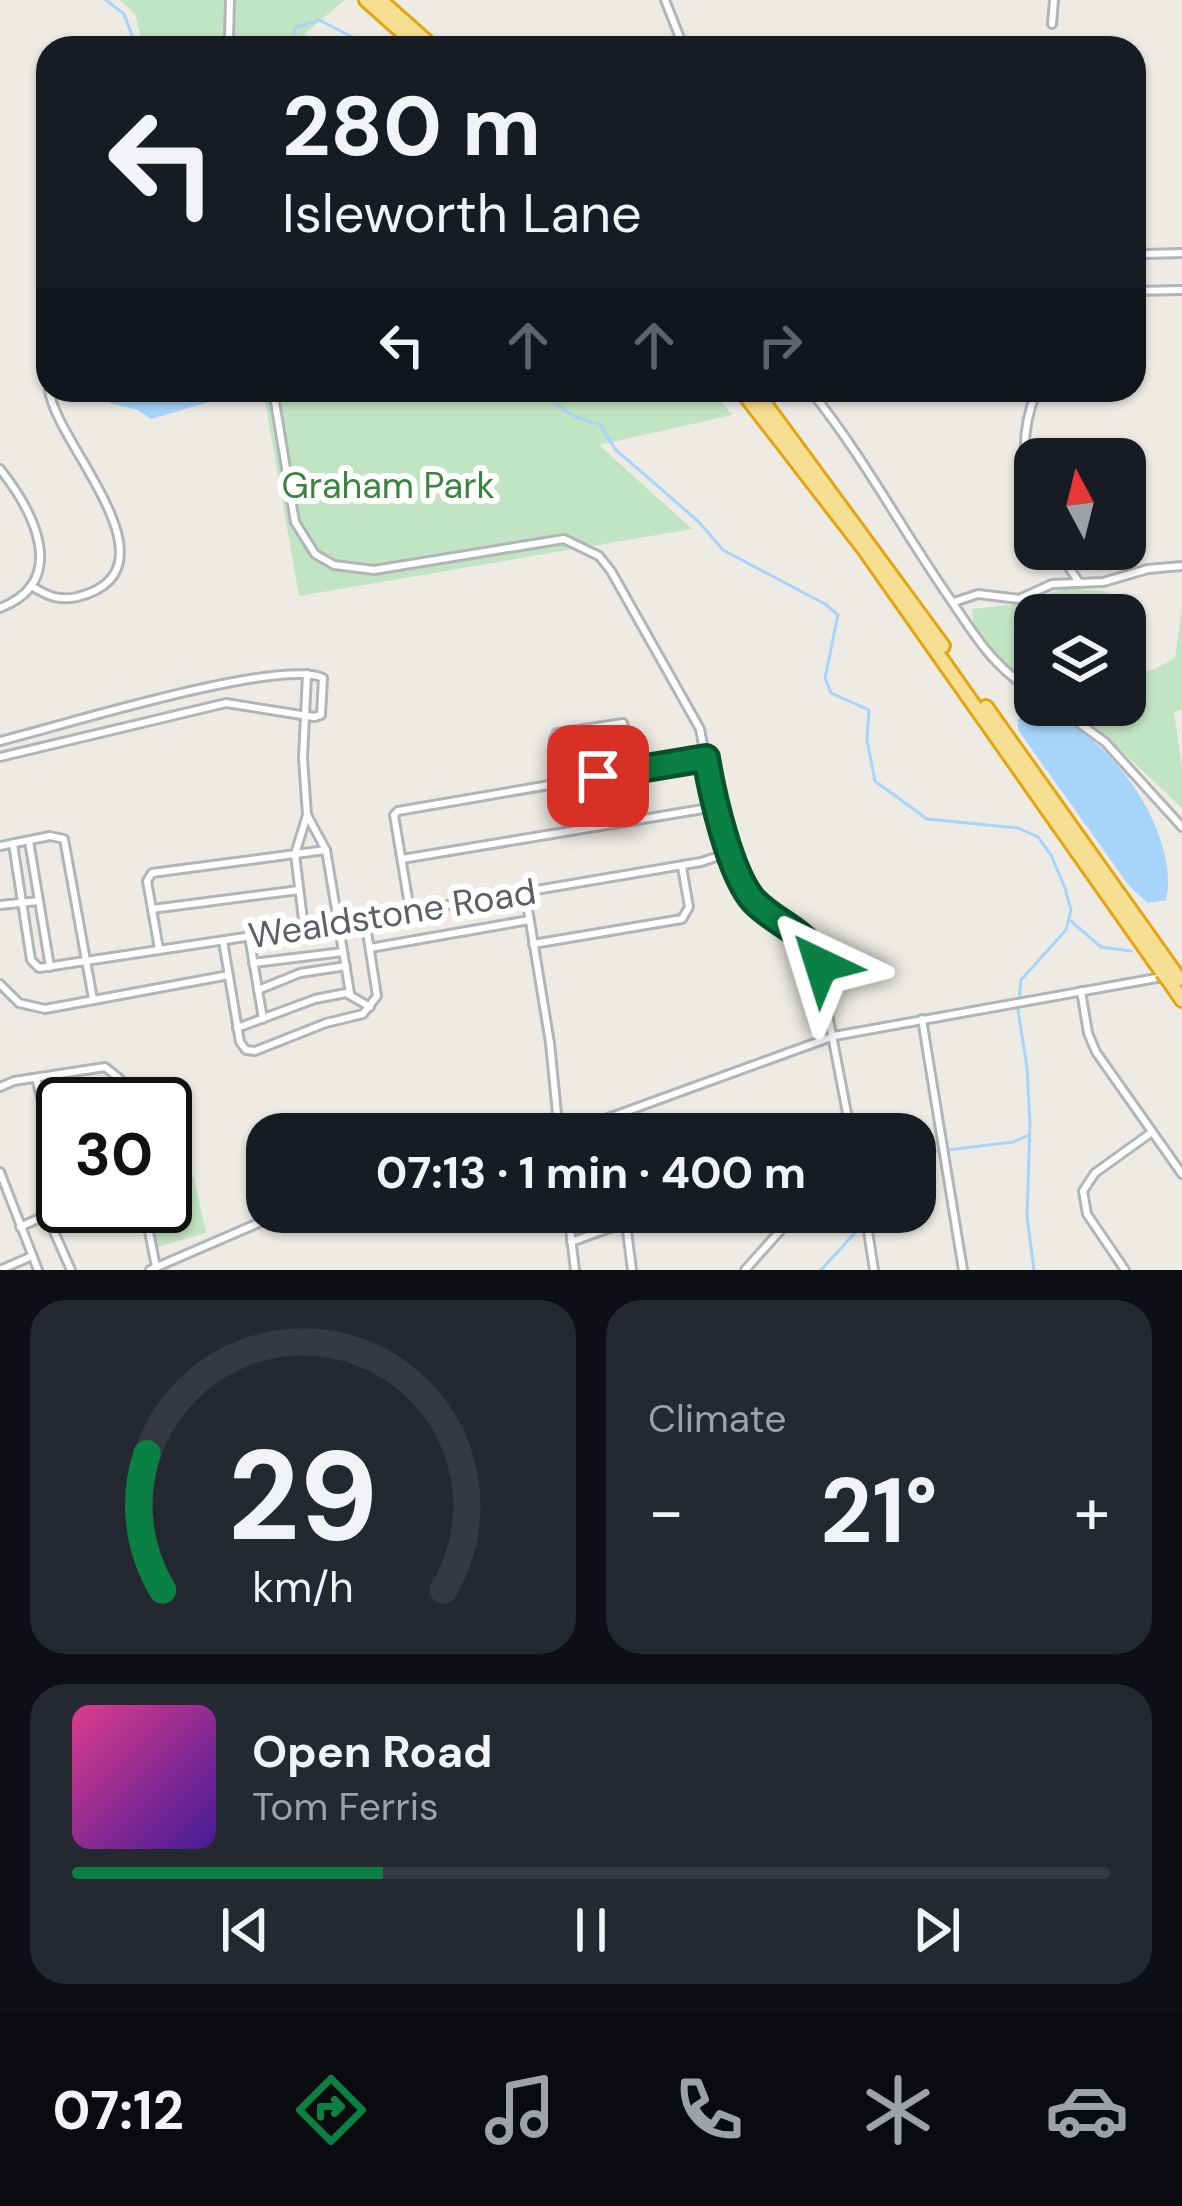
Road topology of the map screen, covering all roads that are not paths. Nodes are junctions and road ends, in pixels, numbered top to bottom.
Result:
1 (230, 0) edge
2 (365, 0) edge
3 (380, 0) edge
4 (664, 0) edge
5 (1054, 0) edge
6 (1052, 24) dead end
7 (229, 36) edge
8 (406, 36) edge
9 (420, 36) edge
10 (679, 36) edge
11 (1182, 253) edge
12 (1146, 254) edge
13 (1182, 290) edge
14 (1146, 291) edge
15 (53, 402) edge
16 (275, 402) edge
17 (750, 402) edge
18 (764, 402) edge
19 (819, 402) edge
20 (1034, 402) edge
21 (1026, 438) edge
22 (0, 469) edge
23 (1182, 566) edge
24 (1061, 570) edge
25 (1070, 570) edge
26 (1078, 580) junction
27 (1052, 584) junction
28 (33, 587) junction
29 (953, 602) junction
30 (0, 608) edge
31 (307, 674) junction
32 (1014, 679) edge
33 (188, 694) junction
34 (192, 711) junction
35 (113, 712) junction
36 (307, 718) junction
37 (1084, 726) edge
38 (118, 728) junction
39 (40, 730) junction
40 (0, 741) edge
41 (44, 746) junction
42 (0, 757) edge
43 (706, 758) junction
44 (635, 770) junction
45 (562, 783) junction
46 (715, 807) junction
47 (307, 815) junction
48 (1182, 827) edge
49 (29, 841) junction
50 (13, 844) junction
51 (0, 846) edge
52 (326, 850) junction
53 (732, 852) junction
54 (295, 854) junction
55 (402, 859) junction
56 (682, 866) junction
57 (299, 890) junction
58 (525, 891) junction
59 (38, 901) junction
60 (22, 902) junction
61 (0, 905) edge
62 (152, 909) junction
63 (410, 911) junction
64 (365, 919) junction
65 (530, 920) junction
66 (339, 923) junction
67 (304, 928) junction
68 (249, 936) junction
69 (223, 939) junction
70 (533, 944) junction
71 (370, 948) junction
72 (159, 949) junction
73 (343, 952) junction
74 (86, 961) junction
75 (254, 964) junction
76 (346, 966) junction
77 (50, 967) junction
78 (229, 975) junction
79 (1174, 976) edge
80 (0, 984) edge
81 (258, 990) junction
82 (1082, 991) junction
83 (350, 993) junction
84 (93, 999) junction
85 (1182, 1000) edge
86 (370, 1006) junction
87 (263, 1019) junction
88 (922, 1019) junction
89 (237, 1028) junction
90 (834, 1036) junction
91 (42, 1077) edge
92 (119, 1077) edge
93 (36, 1078) edge
94 (0, 1086) edge
95 (556, 1113) edge
96 (620, 1113) edge
97 (847, 1113) edge
98 (1152, 1132) junction
99 (0, 1172) edge
100 (1182, 1174) edge
101 (36, 1220) edge
102 (20, 1227) junction
103 (246, 1229) edge
104 (55, 1233) edge
105 (148, 1233) edge
106 (571, 1233) edge
107 (598, 1233) edge
108 (627, 1233) edge
109 (778, 1233) edge
110 (868, 1233) edge
111 (572, 1242) junction
112 (32, 1256) junction
113 (154, 1269) edge
114 (0, 1270) edge
115 (38, 1270) edge
116 (71, 1270) edge
117 (575, 1270) edge
118 (632, 1270) edge
119 (745, 1270) edge
120 (874, 1270) edge
121 (963, 1270) edge
122 (1124, 1270) edge

1 - 7 street
2 - 8 highway
3 - 9 highway
4 - 10 street
5 - 6 street
11 - 12 street
13 - 14 street
15 - 28 street
16 - 43 street
17 - 79 highway
18 - 79 highway
19 - 29 street
20 - 21 street
22 - 28 street
23 - 26 street
24 - 27 street
25 - 26 street
26 - 27 street
27 - 29 street
28 - 30 street
29 - 32 street
31 - 33 street
31 - 36 street
31 - 36 street
33 - 34 street
33 - 35 street
34 - 36 street
34 - 38 street
35 - 38 street
35 - 39 street
36 - 47 street
37 - 48 street
38 - 41 street
39 - 40 street
39 - 41 street
41 - 42 street
43 - 44 street
43 - 46 street
44 - 45 street
44 - 45 street
45 - 55 street
46 - 53 street
46 - 55 street
47 - 52 street
47 - 54 street
49 - 50 street
49 - 59 street
49 - 74 street
50 - 51 street
50 - 60 street
52 - 54 street
52 - 66 street
53 - 56 street, Wealdstone Road
53 - 90 street
54 - 57 street
54 - 62 street
55 - 63 street
56 - 58 street, Wealdstone Road
56 - 70 street
57 - 62 street
57 - 67 street
58 - 63 street, Wealdstone Road
58 - 65 street
59 - 60 street
59 - 77 street
60 - 61 street
60 - 77 street
62 - 72 street
63 - 64 street, Wealdstone Road
64 - 66 street, Wealdstone Road
64 - 71 street
65 - 70 street
65 - 71 street
66 - 67 street, Wealdstone Road
66 - 73 street
67 - 68 street, Wealdstone Road
68 - 69 street, Wealdstone Road
68 - 75 street
69 - 72 street, Wealdstone Road
69 - 78 street
70 - 95 street
71 - 86 street
72 - 74 street, Wealdstone Road
73 - 75 street
73 - 76 street
74 - 77 street, Wealdstone Road
74 - 84 street
75 - 81 street
76 - 81 street
76 - 83 street
78 - 84 street
78 - 89 street
79 - 82 street
79 - 85 highway
80 - 84 street
81 - 87 street
82 - 88 street
82 - 98 street
83 - 86 street
83 - 87 street
86 - 89 street
87 - 89 street
88 - 90 street
88 - 121 street
90 - 96 street
90 - 97 street
91 - 92 street
93 - 94 street
98 - 100 street
98 - 122 street
99 - 102 street
101 - 102 street
102 - 112 street
103 - 113 street
104 - 116 street
105 - 113 street
106 - 111 street
107 - 111 street
108 - 118 street
109 - 119 street
110 - 120 street
111 - 117 street
112 - 114 street
112 - 115 street

